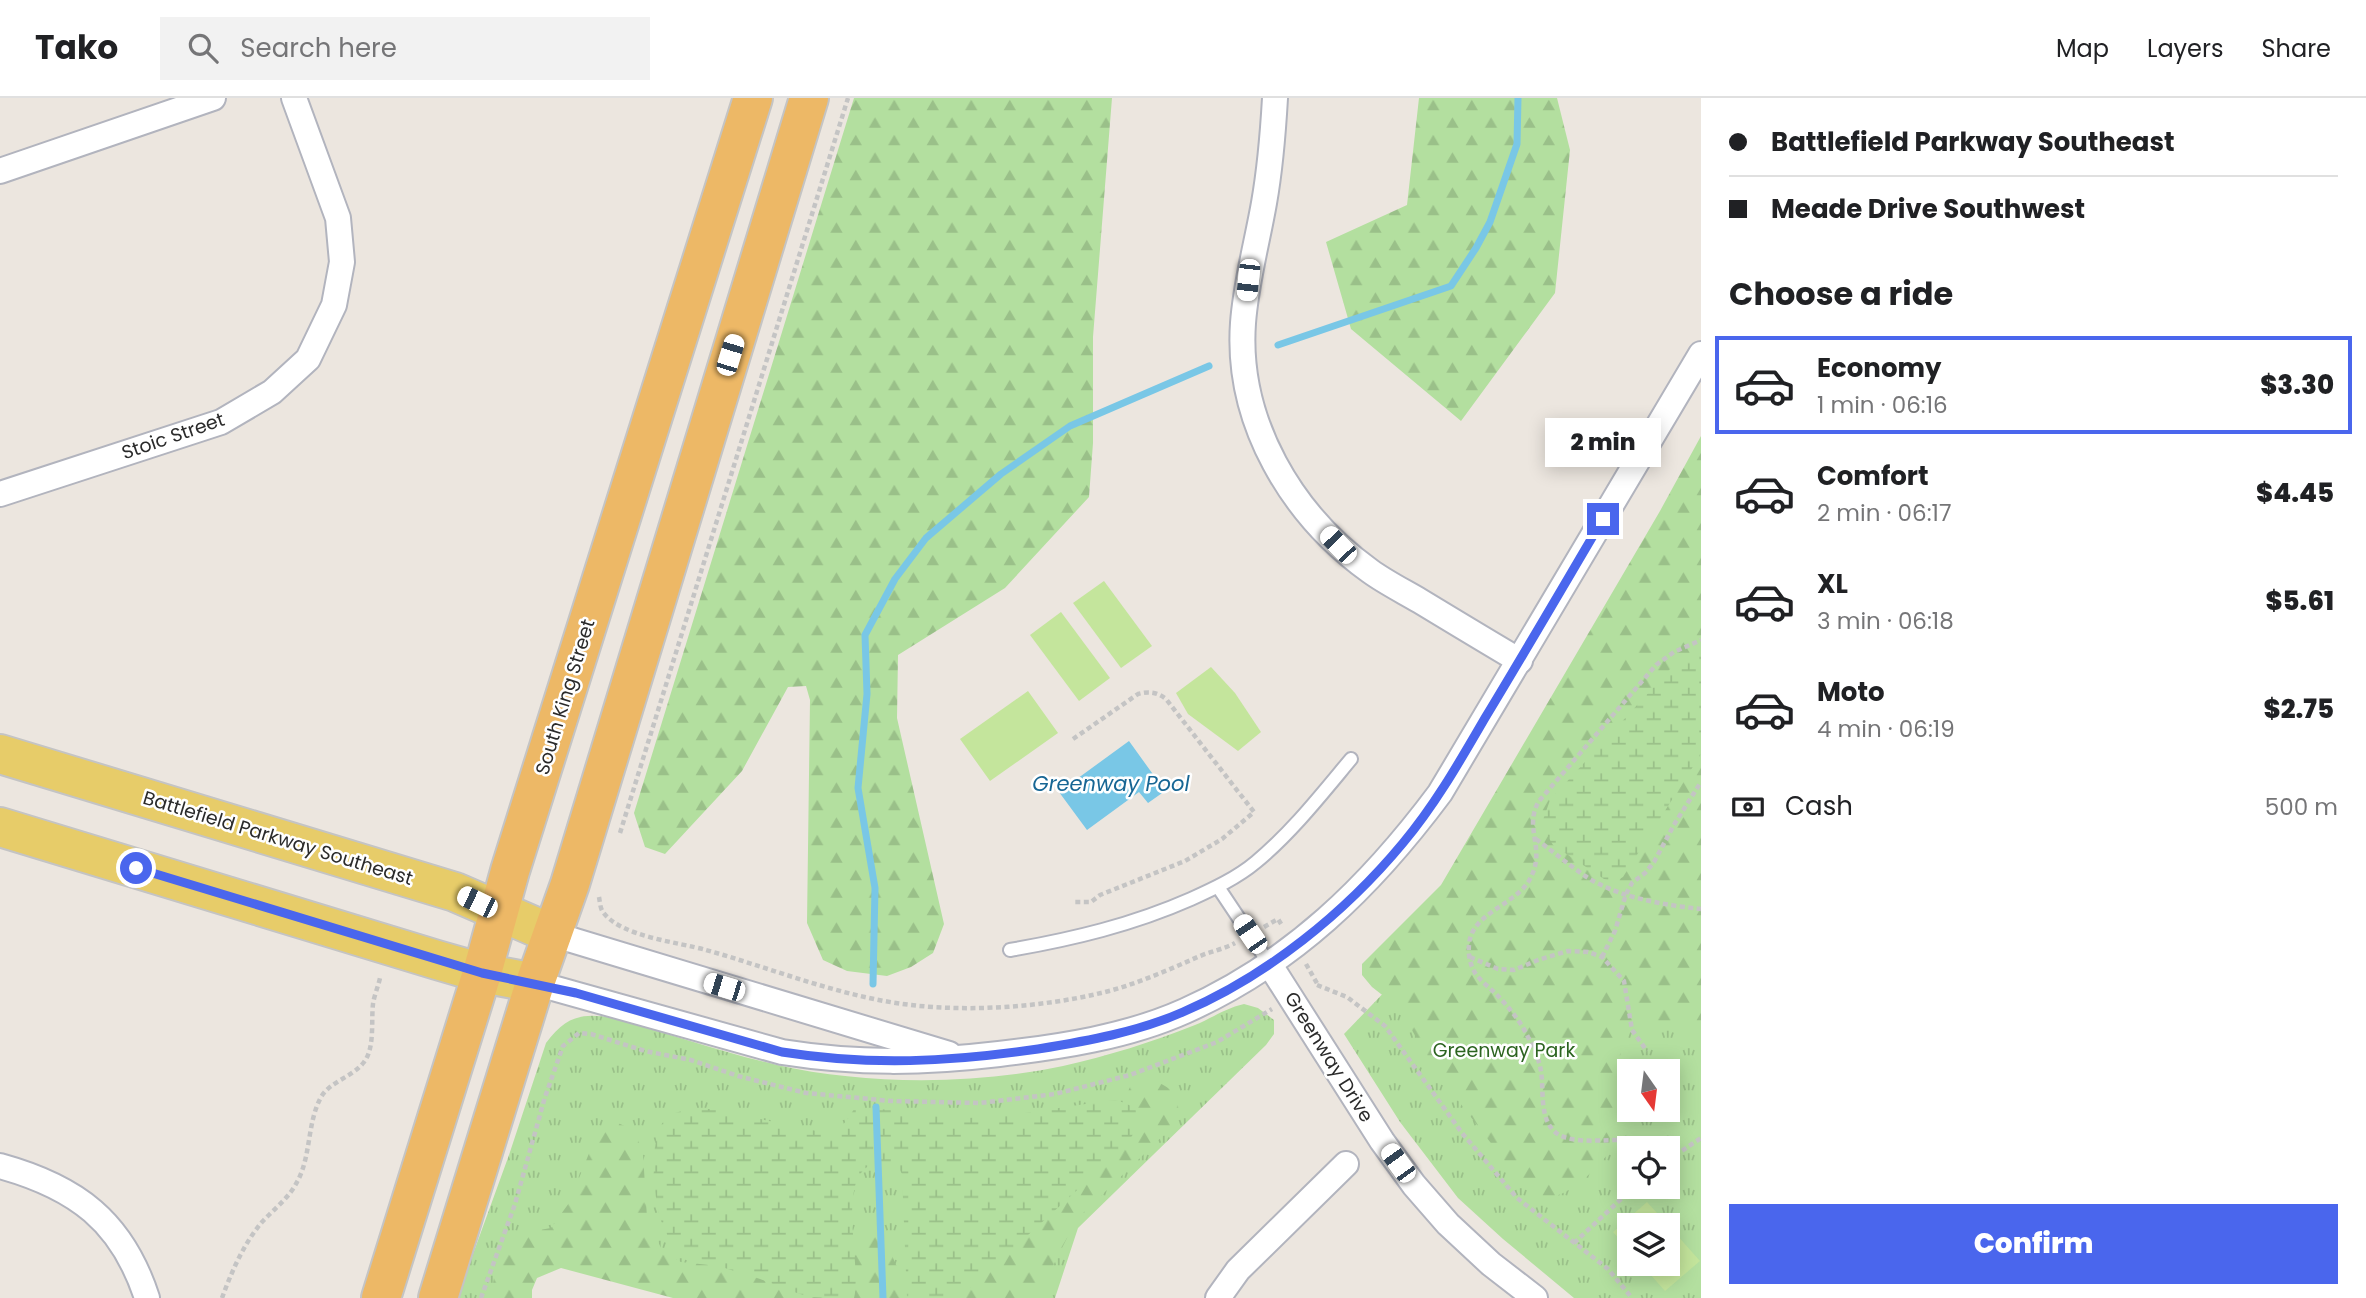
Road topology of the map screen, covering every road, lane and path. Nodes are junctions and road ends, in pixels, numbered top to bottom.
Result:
1 (213, 98) edge
2 (294, 98) edge
3 (753, 98) edge
4 (809, 98) edge
5 (848, 98) edge
6 (1275, 98) edge
7 (0, 170) edge
8 (1701, 354) edge
9 (0, 494) edge
10 (1701, 640) edge
11 (1520, 661) junction
12 (1073, 739) dead end
13 (0, 754) edge
14 (1351, 759) dead end
15 (1701, 782) edge
16 (0, 827) edge
17 (618, 836) dead end
18 (1535, 838) junction
19 (1218, 887) junction
20 (598, 891) dead end
21 (1626, 894) junction
22 (1073, 902) dead end
23 (1701, 909) edge
24 (500, 913) junction
25 (552, 934) junction
26 (1250, 934) junction
27 (1294, 945) junction
28 (1010, 950) dead end
29 (1469, 957) junction
30 (1602, 957) junction
31 (1270, 965) junction
32 (482, 973) junction
33 (380, 978) dead end
34 (535, 983) junction
35 (1318, 985) junction
36 (1291, 998) junction
37 (1647, 1051) dead end
38 (963, 1058) junction
39 (1701, 1138) edge
40 (1617, 1140) dead end
41 (1680, 1152) edge
42 (1346, 1164) dead end
43 (0, 1166) edge
44 (1621, 1199) edge
45 (1574, 1243) junction
46 (147, 1298) edge
47 (222, 1298) edge
48 (381, 1298) edge
49 (438, 1298) edge
50 (481, 1298) edge
51 (1218, 1298) edge
52 (1535, 1298) edge
53 (1632, 1298) edge

1 - 7 street
2 - 9 street, Stoic Street
3 - 24 highway, South King Street
4 - 25 highway
5 - 17 path
6 - 11 street
8 - 11 street
10 - 18 path
11 - 27 street
12 - 22 path
13 - 24 main road, Battlefield Parkway Southeast
14 - 19 lane
15 - 21 path
16 - 32 main road
18 - 21 path
18 - 29 path
19 - 26 lane
19 - 28 lane
20 - 26 path
21 - 23 path
21 - 30 path
24 - 25 main road, Battlefield Parkway Southeast
24 - 32 highway, South King Street
25 - 34 highway
25 - 38 street
26 - 27 path
26 - 31 lane
27 - 31 street
27 - 35 path
29 - 30 path
29 - 40 path
30 - 37 path
31 - 36 street, Greenway Drive
31 - 38 street
32 - 34 main road
32 - 48 highway, South King Street
33 - 47 path
34 - 38 street
34 - 49 highway
35 - 36 path
35 - 45 path
36 - 50 path
36 - 52 street, Greenway Drive
39 - 41 path
42 - 51 street
43 - 46 street
44 - 45 path
45 - 53 path

